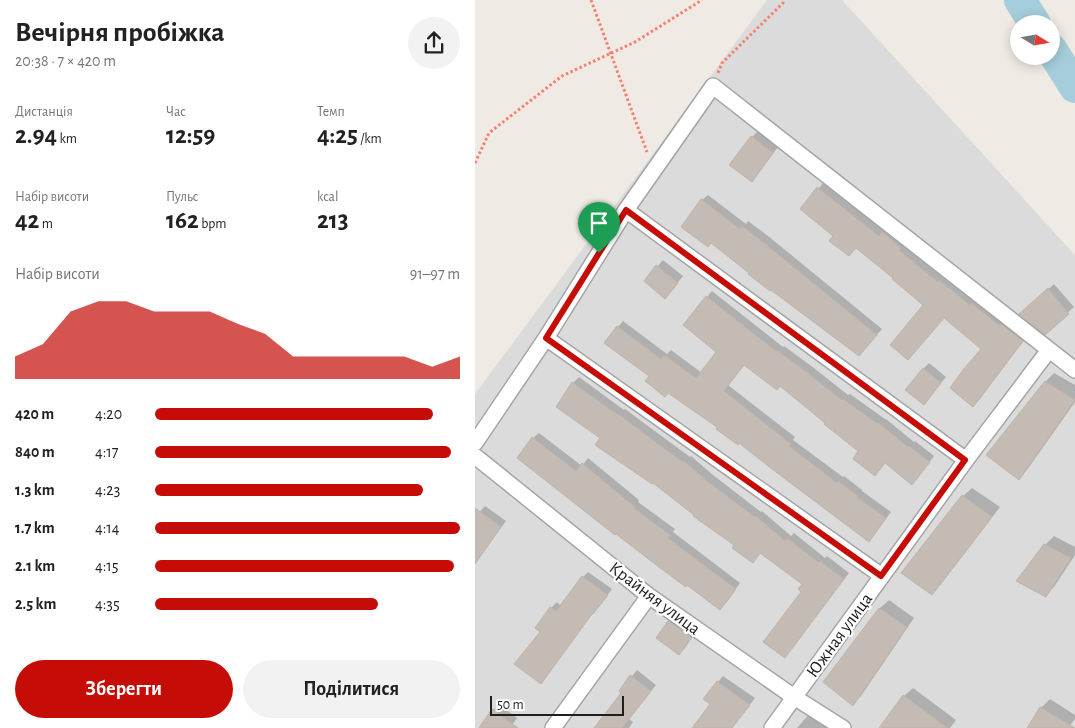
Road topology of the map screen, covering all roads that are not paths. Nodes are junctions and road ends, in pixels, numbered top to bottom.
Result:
1 (626, 210) junction
2 (546, 338) junction
3 (1049, 350) junction
4 (1075, 370) edge
5 (475, 443) edge
6 (475, 456) edge
7 (965, 460) junction
8 (881, 576) junction
9 (649, 596) junction
10 (794, 697) junction
11 (553, 728) edge
12 (772, 728) edge
13 (843, 728) edge

1 - 2 street
1 - 3 street
1 - 7 street
2 - 5 street
2 - 8 street
3 - 4 street
3 - 7 street, Южная улица
6 - 9 street, Крайняя улица
7 - 8 street, Южная улица
8 - 10 street, Южная улица
9 - 10 street, Крайняя улица
9 - 11 street
10 - 12 street, Южная улица
10 - 13 street, Крайняя улица

